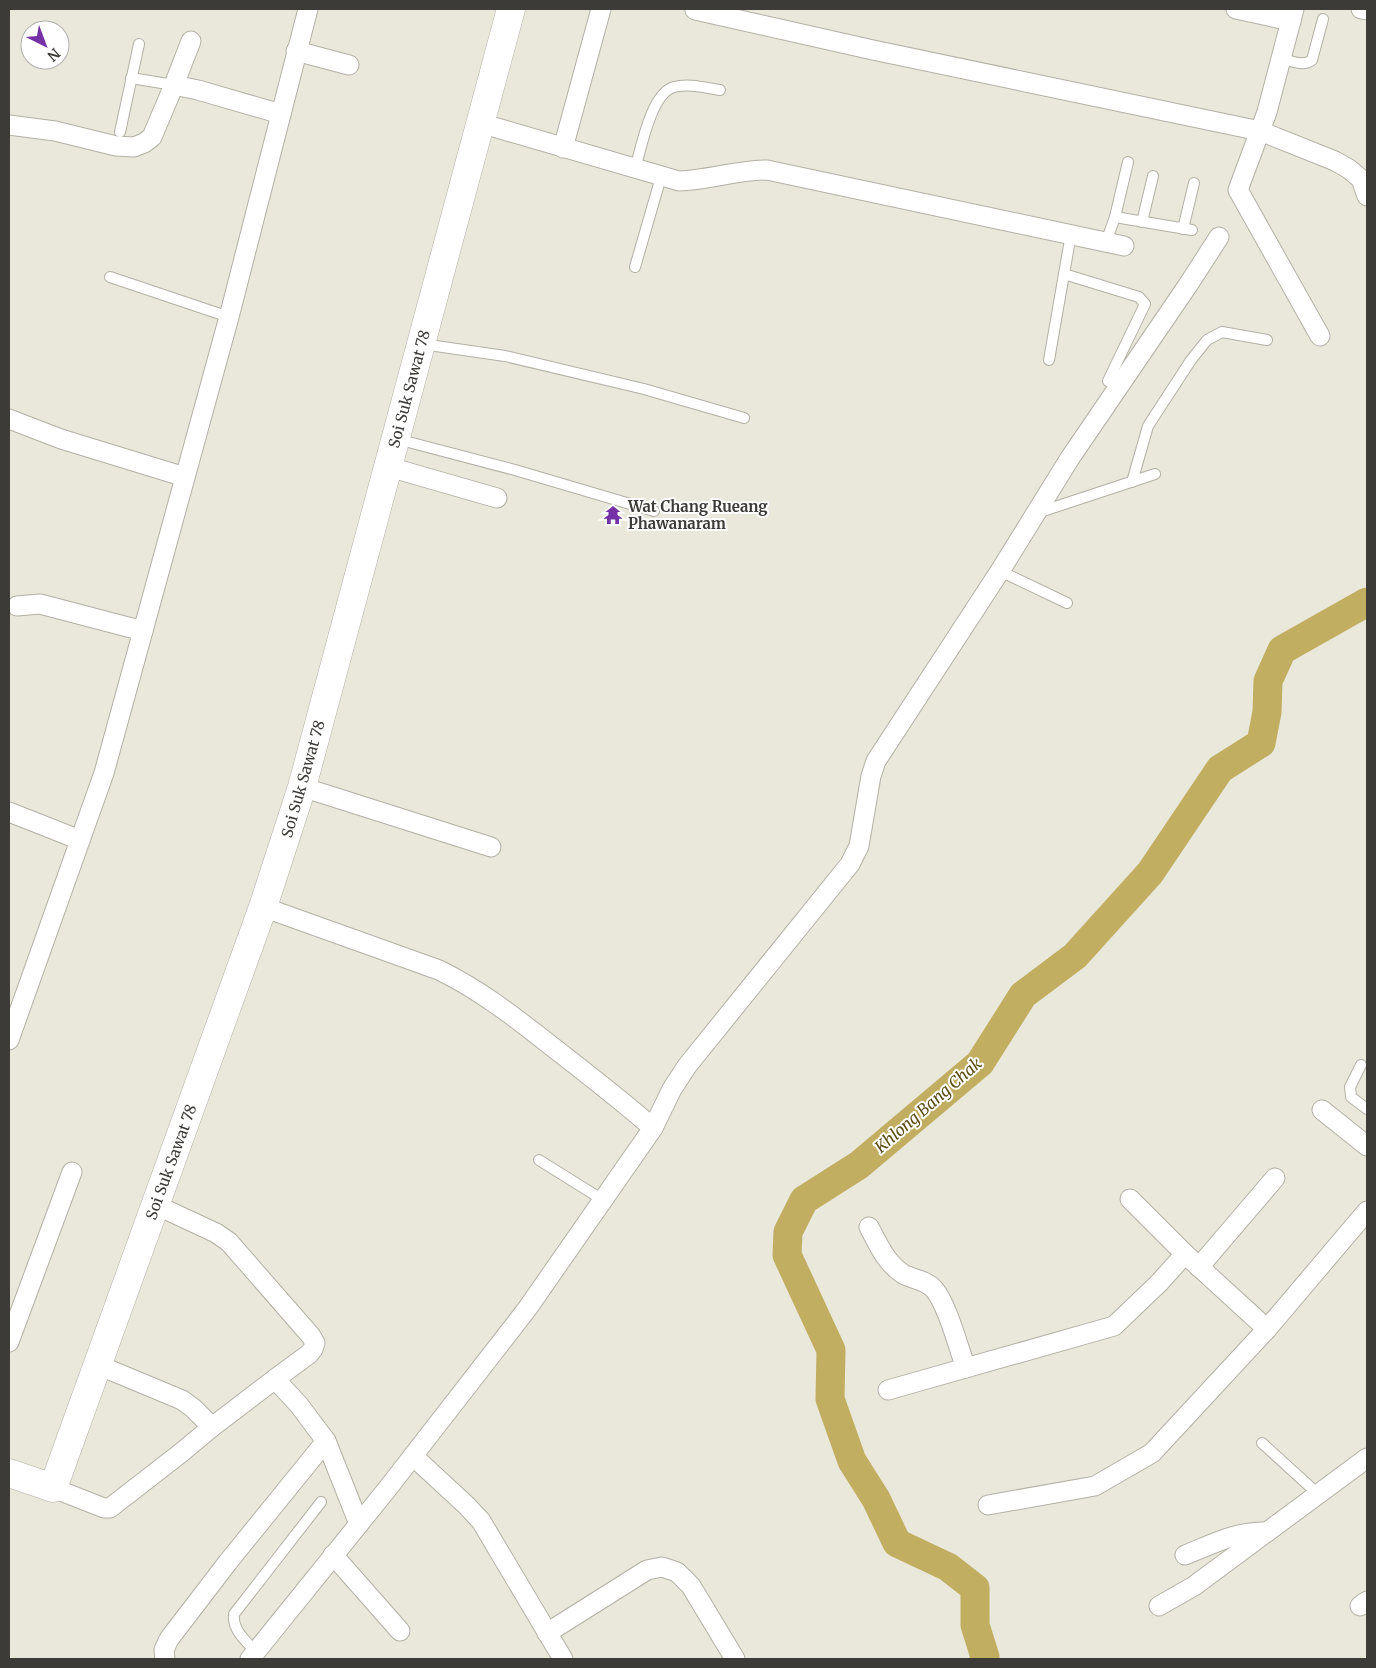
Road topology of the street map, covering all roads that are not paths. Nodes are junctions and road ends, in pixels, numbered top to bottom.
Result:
1 (308, 9) edge
2 (511, 9) edge
3 (601, 9) edge
4 (1236, 9) edge
5 (1361, 9) edge
6 (695, 10) dead end
7 (1367, 10) edge
8 (1292, 15) edge
9 (1323, 18) dead end
10 (191, 41) dead end
11 (139, 44) dead end
12 (296, 50) junction
13 (1281, 58) junction
14 (349, 65) dead end
15 (131, 78) junction
16 (174, 85) junction
17 (720, 90) dead end
18 (281, 114) junction
19 (480, 123) junction
20 (9, 126) edge
21 (1260, 131) junction
22 (120, 132) dead end
23 (563, 148) junction
24 (1128, 162) dead end
25 (635, 169) junction
26 (1153, 176) dead end
27 (661, 177) junction
28 (1194, 183) dead end
29 (1367, 196) edge
30 (1114, 217) junction
31 (1142, 222) junction
32 (1071, 234) junction
33 (1219, 237) dead end
34 (1106, 242) junction
35 (1124, 246) dead end
36 (634, 267) dead end
37 (1064, 274) junction
38 (110, 277) dead end
39 (229, 317) junction
40 (1320, 336) dead end
41 (1267, 340) dead end
42 (421, 344) junction
43 (1049, 360) dead end
44 (1108, 381) dead end
45 (744, 418) dead end
46 (9, 419) edge
47 (396, 439) junction
48 (389, 467) junction
49 (1155, 474) dead end
50 (185, 477) junction
51 (1132, 482) junction
52 (496, 498) dead end
53 (654, 511) dead end
54 (1036, 513) junction
55 (1000, 571) junction
56 (1067, 603) dead end
57 (16, 606) dead end
58 (143, 631) junction
59 (302, 787) junction
60 (9, 812) edge
61 (80, 840) junction
62 (491, 847) dead end
63 (263, 907) junction
64 (14, 1007) edge
65 (9, 1040) edge
66 (1361, 1065) dead end
67 (1367, 1109) edge
68 (1322, 1110) dead end
69 (653, 1128) junction
70 (1367, 1146) edge
71 (539, 1160) dead end
72 (72, 1172) dead end
73 (1275, 1178) dead end
74 (1130, 1199) dead end
75 (603, 1200) junction
76 (156, 1205) junction
77 (1367, 1211) edge
78 (869, 1227) dead end
79 (1185, 1254) junction
80 (1199, 1266) junction
81 (1267, 1329) junction
82 (9, 1342) edge
83 (98, 1365) junction
84 (966, 1368) junction
85 (275, 1379) junction
86 (888, 1390) dead end
87 (212, 1427) junction
88 (326, 1441) junction
89 (1262, 1443) dead end
90 (413, 1456) junction
91 (1367, 1458) edge
92 (9, 1473) edge
93 (53, 1488) junction
94 (1318, 1494) junction
95 (321, 1502) dead end
96 (988, 1505) dead end
97 (358, 1524) junction
98 (1267, 1532) junction
99 (333, 1555) junction
100 (1185, 1555) dead end
101 (1159, 1606) dead end
102 (400, 1631) dead end
103 (547, 1633) junction
104 (253, 1656) edge
105 (165, 1659) edge
106 (563, 1659) edge
107 (735, 1659) edge

1 - 12 street
2 - 19 street, Soi Suk Sawat 78
3 - 23 street
4 - 8 street
5 - 7 street
6 - 21 street
8 - 13 street
9 - 13 lane
10 - 16 street
11 - 15 lane
12 - 14 street
12 - 18 street
13 - 21 street
15 - 16 lane
15 - 22 lane
16 - 18 street
16 - 20 street
17 - 25 lane
18 - 39 street
19 - 23 street
19 - 42 street, Soi Suk Sawat 78
21 - 29 street
21 - 40 street
23 - 25 street
24 - 30 lane
25 - 27 street
26 - 31 lane
27 - 32 street
27 - 36 lane
28 - 31 lane
30 - 31 lane
30 - 34 lane
32 - 34 street
32 - 37 lane
33 - 54 street
34 - 35 street
37 - 43 lane
37 - 44 lane
38 - 39 lane
39 - 50 street
41 - 51 lane
42 - 45 lane
42 - 47 street, Soi Suk Sawat 78
46 - 50 street
47 - 48 street, Soi Suk Sawat 78
47 - 53 lane
48 - 52 street
48 - 59 street, Soi Suk Sawat 78
49 - 51 lane
50 - 58 street
51 - 54 lane
54 - 55 street
55 - 56 lane
55 - 69 street
57 - 58 street
58 - 61 street
59 - 62 street
59 - 63 street, Soi Suk Sawat 78
60 - 61 street
61 - 64 street
63 - 69 street
63 - 76 street, Soi Suk Sawat 78
64 - 65 street
66 - 67 lane
68 - 70 street
69 - 75 street
71 - 75 lane
72 - 82 street
73 - 80 street
74 - 79 street
75 - 90 street
76 - 83 street, Soi Suk Sawat 78
76 - 85 street
77 - 81 street
78 - 84 street
79 - 80 street
79 - 84 street
80 - 81 street
81 - 96 street
83 - 87 street
83 - 93 street, Soi Suk Sawat 78
84 - 86 street
85 - 87 street
85 - 88 street
87 - 93 street
88 - 97 street
88 - 105 street
89 - 94 lane
90 - 97 street
90 - 103 street
91 - 94 street
92 - 93 street
94 - 98 street
95 - 104 lane
97 - 99 street
98 - 100 street
98 - 101 street
99 - 102 street
99 - 104 street
103 - 106 street
103 - 107 street

